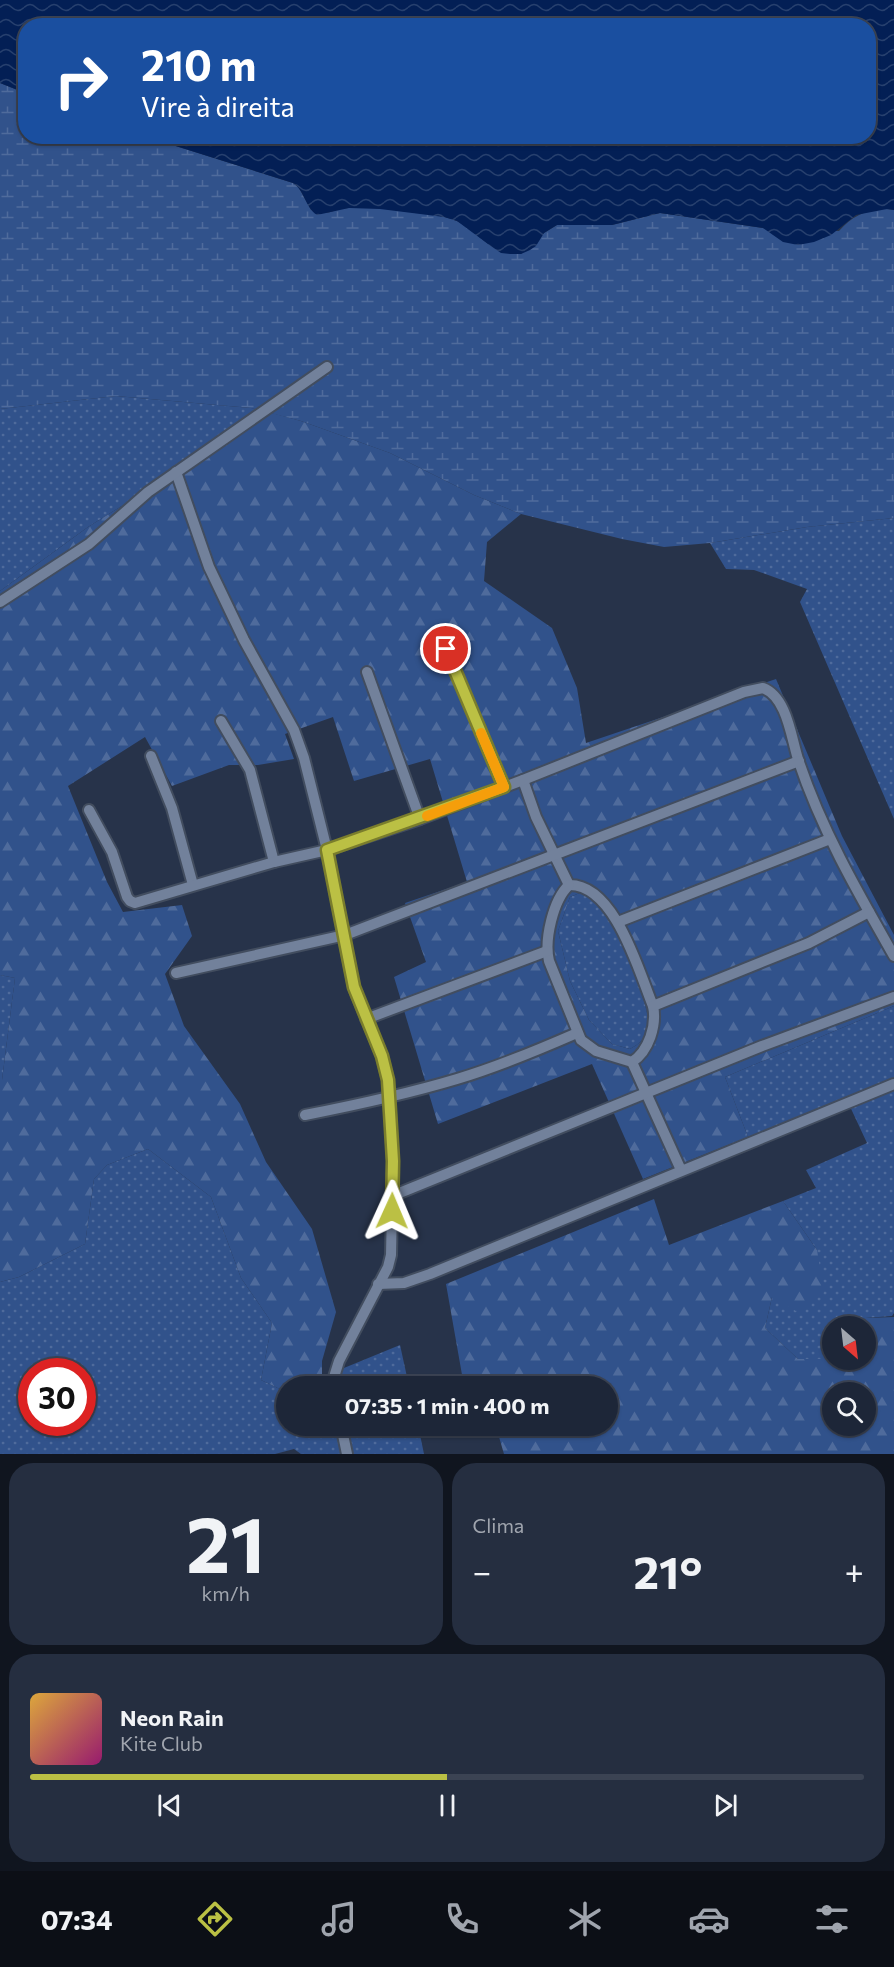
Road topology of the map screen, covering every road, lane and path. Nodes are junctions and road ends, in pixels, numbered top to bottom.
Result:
1 (327, 367) dead end
2 (176, 472) junction
3 (0, 602) edge
4 (446, 649) dead end
5 (367, 672) dead end
6 (221, 721) dead end
7 (151, 756) dead end
8 (799, 761) junction
9 (523, 780) junction
10 (504, 787) junction
11 (89, 810) dead end
12 (420, 819) junction
13 (831, 839) junction
14 (327, 850) junction
15 (555, 854) junction
16 (274, 862) junction
17 (193, 885) junction
18 (568, 885) junction
19 (869, 912) junction
20 (618, 922) junction
21 (345, 935) junction
22 (547, 951) junction
23 (894, 956) edge
24 (176, 973) dead end
25 (894, 997) edge
26 (653, 1006) junction
27 (366, 1019) junction
28 (577, 1033) junction
29 (632, 1062) junction
30 (894, 1084) edge
31 (646, 1094) junction
32 (390, 1097) junction
33 (304, 1115) dead end
34 (681, 1170) junction
35 (392, 1196) junction
36 (378, 1284) junction
37 (334, 1376) edge
38 (343, 1436) edge
39 (346, 1454) edge

1 - 2 street
2 - 3 street
2 - 14 street
4 - 10 street
5 - 12 street
6 - 16 street
7 - 17 street
8 - 9 street
8 - 13 street
8 - 15 street
9 - 10 street
9 - 15 street
10 - 12 street
11 - 17 street
12 - 14 street
13 - 19 street
13 - 20 street
14 - 16 street
14 - 21 street
15 - 18 street
15 - 21 street
16 - 17 street
18 - 20 street
18 - 22 street
19 - 23 street
19 - 26 street
20 - 26 street
21 - 24 street
21 - 27 street
22 - 27 street
22 - 28 street
25 - 31 street
26 - 29 street
27 - 32 street
28 - 29 street
28 - 32 street
29 - 31 street
30 - 34 street
31 - 34 street
31 - 35 street
32 - 33 street
32 - 35 street
34 - 36 street
35 - 36 street
36 - 37 street
38 - 39 street

